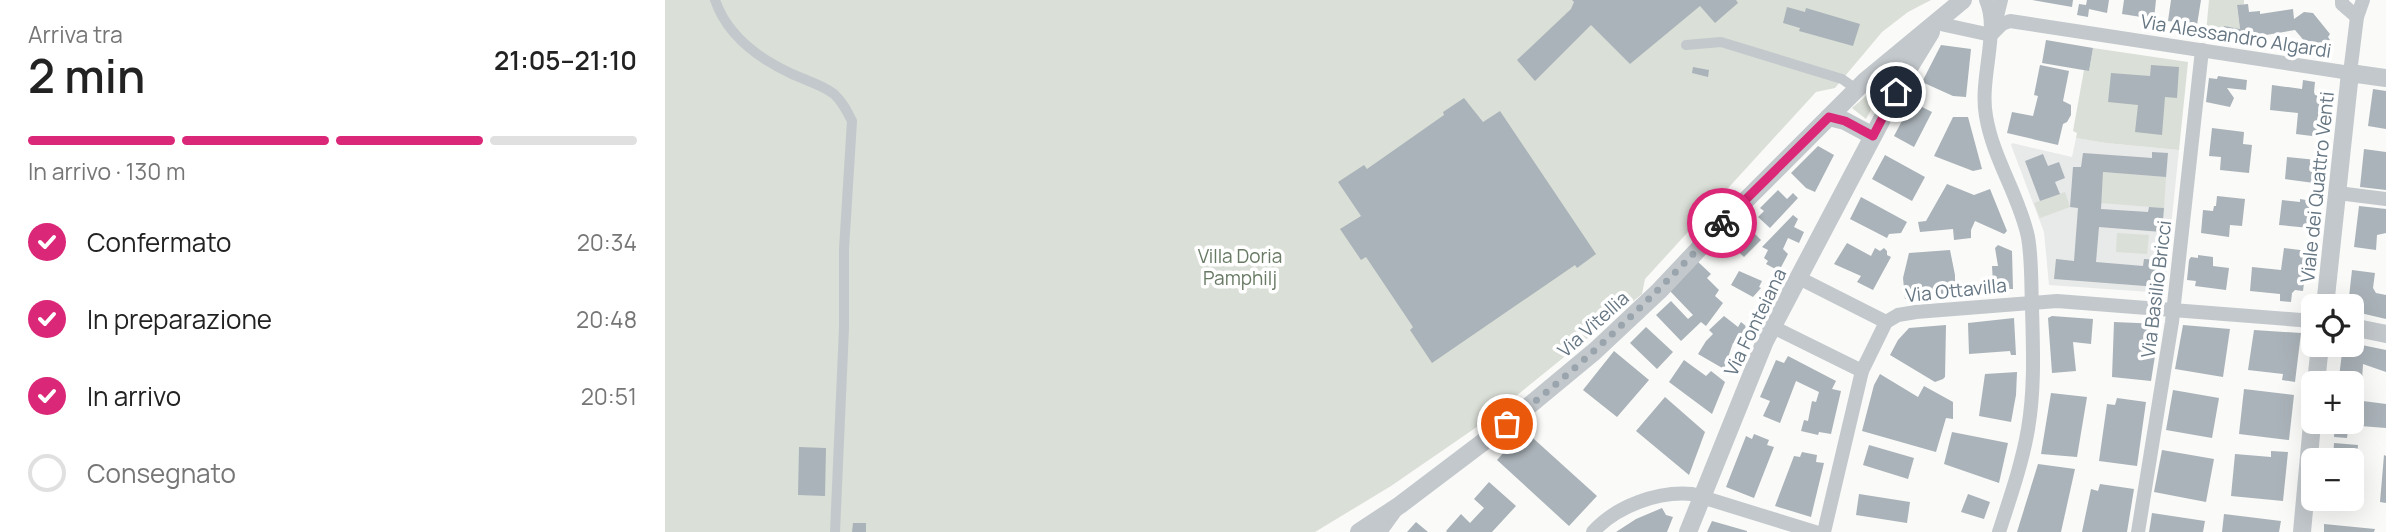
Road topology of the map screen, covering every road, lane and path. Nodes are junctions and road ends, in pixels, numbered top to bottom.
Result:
1 (715, 0) edge
2 (1963, 0) edge
3 (1986, 0) edge
4 (2001, 0) edge
5 (2342, 0) edge
6 (2363, 0) edge
7 (2357, 17) junction
8 (1936, 23) junction
9 (1991, 35) junction
10 (1685, 45) dead end
11 (2202, 50) junction
12 (2350, 73) junction
13 (2386, 78) edge
14 (1856, 89) junction
15 (1829, 117) junction
16 (1873, 136) junction
17 (2338, 193) junction
18 (2386, 199) edge
19 (1799, 278) junction
20 (2326, 294) edge
21 (2032, 302) junction
22 (2174, 308) junction
23 (2301, 320) edge
24 (1886, 322) junction
25 (1773, 327) junction
26 (2364, 329) edge
27 (2386, 334) edge
28 (1862, 371) junction
29 (2311, 434) edge
30 (1702, 497) junction
31 (1400, 505) junction
32 (835, 532) edge
33 (1359, 532) edge
34 (1380, 532) edge
35 (1593, 532) edge
36 (1688, 532) edge
37 (1815, 532) edge
38 (1824, 532) edge
39 (2000, 532) edge
40 (2138, 532) edge
41 (2302, 532) edge

1 - 32 street
2 - 8 street, Via Vitellia
3 - 9 street
4 - 9 street
5 - 7 street
6 - 7 street
7 - 12 street
8 - 9 street
8 - 14 street, Via Vitellia
8 - 16 street, Via Fonteiana
9 - 11 street, Via Alessandro Algardi
9 - 21 street
10 - 14 street
11 - 12 street, Via Alessandro Algardi
11 - 22 street, Via Basilio Bricci
12 - 13 street
12 - 17 street, Viale dei Quattro Venti
14 - 15 street, Via Vitellia
15 - 16 street
15 - 31 street, Via Vitellia
16 - 19 street, Via Fonteiana
17 - 18 street
17 - 20 street, Viale dei Quattro Venti
19 - 24 street
19 - 25 street, Via Fonteiana
21 - 22 street, Via Ottavilla
21 - 24 street, Via Ottavilla
21 - 39 street
22 - 23 street, Via Ottavilla
22 - 40 street, Via Basilio Bricci
24 - 28 street
25 - 28 street
25 - 30 street, Via Fonteiana
26 - 27 street
28 - 38 street
29 - 41 street
30 - 35 street
30 - 36 street, Via Fonteiana
30 - 37 street
31 - 33 street, Via Vitellia
31 - 34 street

